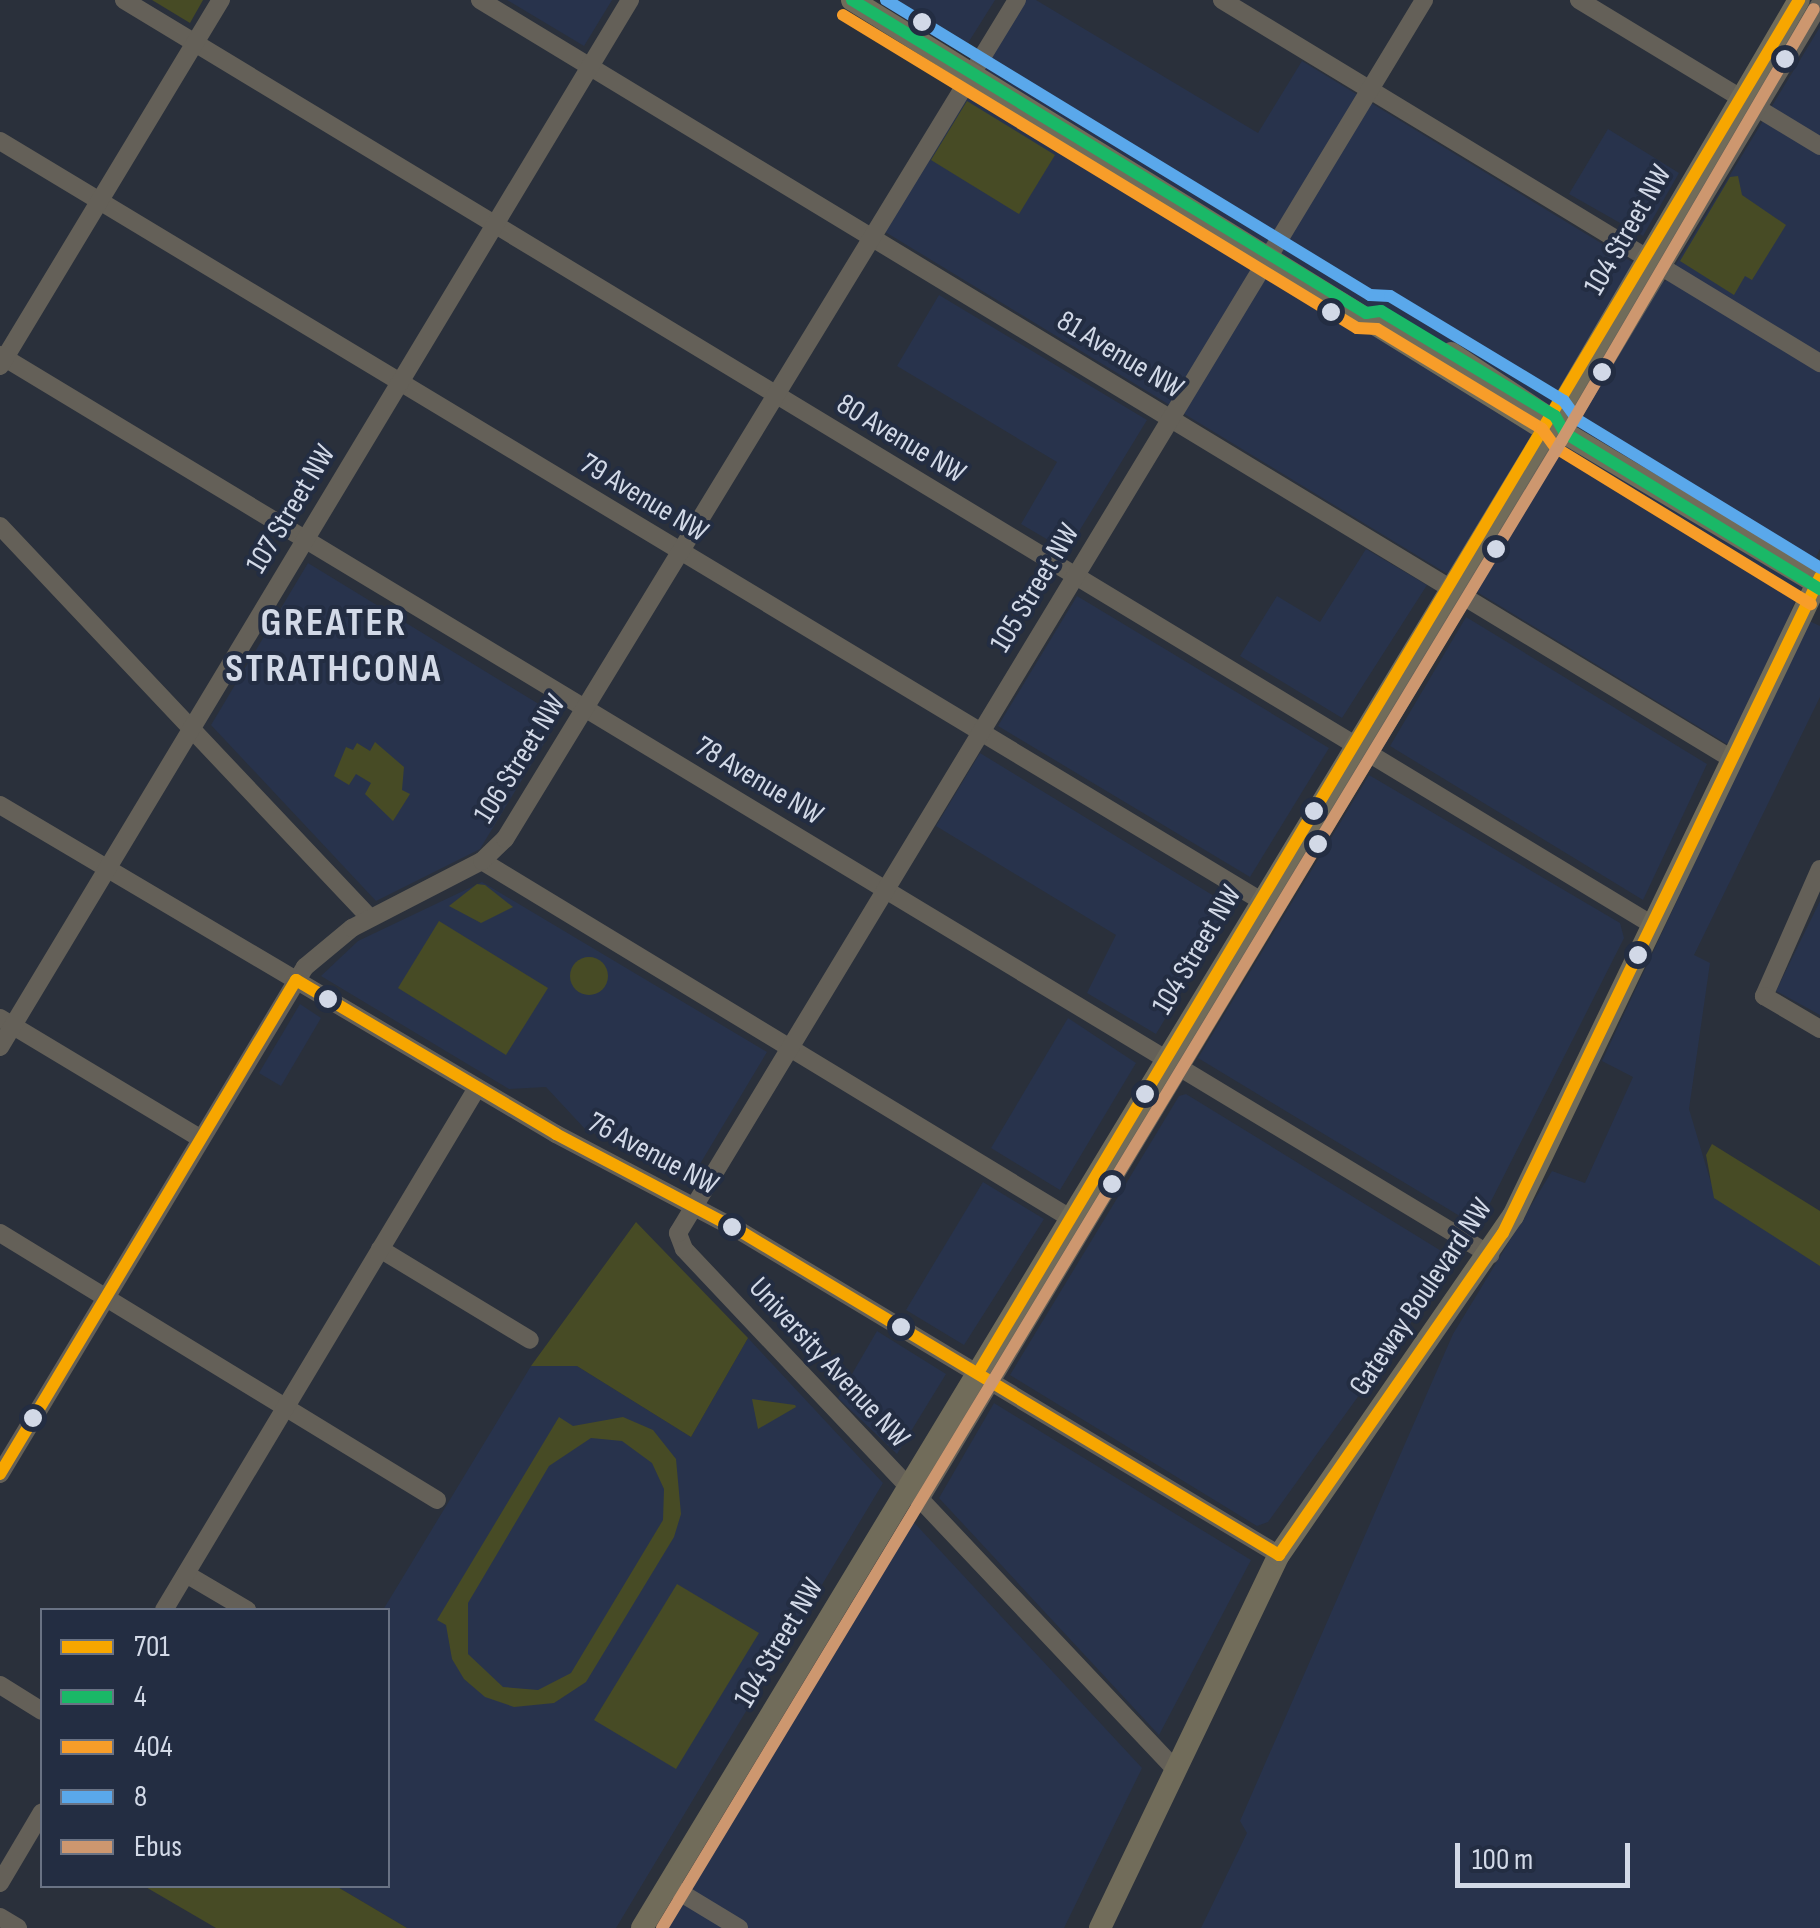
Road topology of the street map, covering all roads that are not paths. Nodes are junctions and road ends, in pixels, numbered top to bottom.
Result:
1 (124, 0) edge
2 (221, 0) edge
3 (480, 0) edge
4 (630, 0) edge
5 (852, 0) edge
6 (1017, 0) edge
7 (1222, 0) edge
8 (1424, 0) edge
9 (1579, 0) edge
10 (1799, 0) edge
11 (1820, 4) edge
12 (195, 43) junction
13 (590, 67) junction
14 (970, 72) junction
15 (1370, 89) junction
16 (1749, 103) junction
17 (0, 141) edge
18 (1820, 146) edge
19 (99, 201) junction
20 (494, 225) junction
21 (869, 236) junction
22 (1270, 254) junction
23 (1654, 262) junction
24 (2, 359) edge
25 (1820, 363) edge
26 (400, 382) junction
27 (774, 394) junction
28 (1170, 418) junction
29 (1556, 427) junction
30 (0, 526) edge
31 (304, 539) junction
32 (678, 551) junction
33 (1074, 576) junction
34 (1819, 584) edge
35 (1458, 593) junction
36 (584, 708) junction
37 (190, 728) junction
38 (980, 733) junction
39 (1363, 750) junction
40 (1730, 758) junction
41 (0, 805) edge
42 (482, 861) junction
43 (106, 868) junction
44 (1820, 870) edge
45 (884, 889) junction
46 (1269, 906) junction
47 (370, 918) junction
48 (1651, 924) junction
49 (296, 980) junction
50 (6, 1022) edge
51 (1820, 1029) edge
52 (0, 1047) edge
53 (788, 1047) junction
54 (1175, 1065) junction
55 (477, 1088) junction
56 (200, 1138) junction
57 (694, 1205) junction
58 (1079, 1223) junction
59 (0, 1233) edge
60 (380, 1249) junction
61 (1490, 1255) junction
62 (105, 1298) junction
63 (530, 1340) dead end
64 (985, 1377) junction
65 (286, 1409) junction
66 (5, 1452) edge
67 (0, 1474) edge
68 (913, 1494) junction
69 (437, 1500) dead end
70 (1279, 1555) junction
71 (186, 1574) junction
72 (165, 1608) edge
73 (244, 1608) edge
74 (0, 1685) edge
75 (40, 1710) edge
76 (1175, 1769) junction
77 (40, 1815) edge
78 (0, 1883) edge
79 (668, 1885) junction
80 (0, 1917) edge
81 (18, 1928) edge
82 (642, 1928) edge
83 (739, 1928) edge
84 (1100, 1928) edge

1 - 12 street, 80 Avenue NW
2 - 12 street
3 - 13 street, 81 Avenue NW
4 - 13 street, 107 Street NW
5 - 14 main road
6 - 14 street, 106 Street NW
7 - 15 street
8 - 15 street, 105 Street NW
9 - 16 street
10 - 16 main road, 104 Street NW
11 - 16 street, 104 Street NW
12 - 19 street
12 - 20 street, 80 Avenue NW
13 - 20 street, 107 Street NW
13 - 21 street, 81 Avenue NW
14 - 21 street, 106 Street NW
14 - 22 main road
15 - 22 street, 105 Street NW
15 - 23 street
16 - 18 street
16 - 23 main road, 104 Street NW
17 - 19 street, 79 Avenue NW
19 - 24 street
19 - 26 street, 79 Avenue NW
20 - 26 street, 107 Street NW
20 - 27 street, 80 Avenue NW
21 - 27 street, 106 Street NW
21 - 28 street, 81 Avenue NW
22 - 28 street, 105 Street NW
22 - 29 main road
23 - 25 street
23 - 29 main road, 104 Street NW
24 - 31 street, 78 Avenue NW
26 - 31 street, 107 Street NW
26 - 32 street, 79 Avenue NW
27 - 32 street, 106 Street NW
27 - 33 street, 80 Avenue NW
28 - 33 street, 105 Street NW
28 - 35 street, 81 Avenue NW
29 - 34 main road
29 - 35 main road, 104 Street NW
30 - 37 street
31 - 36 street, 78 Avenue NW
31 - 37 street, 107 Street NW
32 - 36 street, 106 Street NW
32 - 38 street, 79 Avenue NW
33 - 38 street, 105 Street NW
33 - 39 street, 80 Avenue NW
34 - 40 main road, Gateway Boulevard NW
35 - 39 main road, 104 Street NW
35 - 40 street, 81 Avenue NW
36 - 42 street, 106 Street NW
36 - 45 street, 78 Avenue NW
37 - 43 street, 107 Street NW
37 - 47 street
38 - 45 street, 105 Street NW
38 - 46 street, 79 Avenue NW
39 - 46 main road, 104 Street NW
39 - 48 street, 80 Avenue NW
40 - 48 main road, Gateway Boulevard NW
41 - 43 street, 76 Avenue NW
42 - 47 street, 106 Street NW
42 - 53 street
43 - 49 street, 76 Avenue NW
43 - 50 street, 107 Street NW
44 - 51 street
45 - 53 street, 105 Street NW
45 - 54 street, 78 Avenue NW
46 - 54 main road, 104 Street NW
47 - 49 street, 106 Street NW
48 - 61 main road, Gateway Boulevard NW
49 - 55 street, 76 Avenue NW
49 - 56 street, 106 Street NW
50 - 52 street, 107 Street NW
50 - 56 street
53 - 57 street, 105 Street NW
53 - 58 street
54 - 58 main road, 104 Street NW
54 - 61 street, 78 Avenue NW
55 - 57 street, 76 Avenue NW
55 - 60 street
56 - 62 street, 106 Street NW
57 - 64 street, 76 Avenue NW
57 - 68 street, University Avenue NW
58 - 64 main road, 104 Street NW
59 - 62 street
60 - 63 street
60 - 65 street
61 - 70 main road, Gateway Boulevard NW
62 - 65 street
62 - 66 street, 106 Street NW
64 - 68 main road, 104 Street NW
64 - 70 street, 76 Avenue NW
65 - 69 street
65 - 71 street
66 - 67 street, 106 Street NW
68 - 76 street, University Avenue NW
68 - 79 main road, 104 Street NW
70 - 76 main road, Gateway Boulevard NW
71 - 72 street
71 - 73 street
74 - 75 street
76 - 84 main road, Gateway Boulevard NW
77 - 78 street
79 - 82 main road, 104 Street NW
79 - 83 street
80 - 81 street

